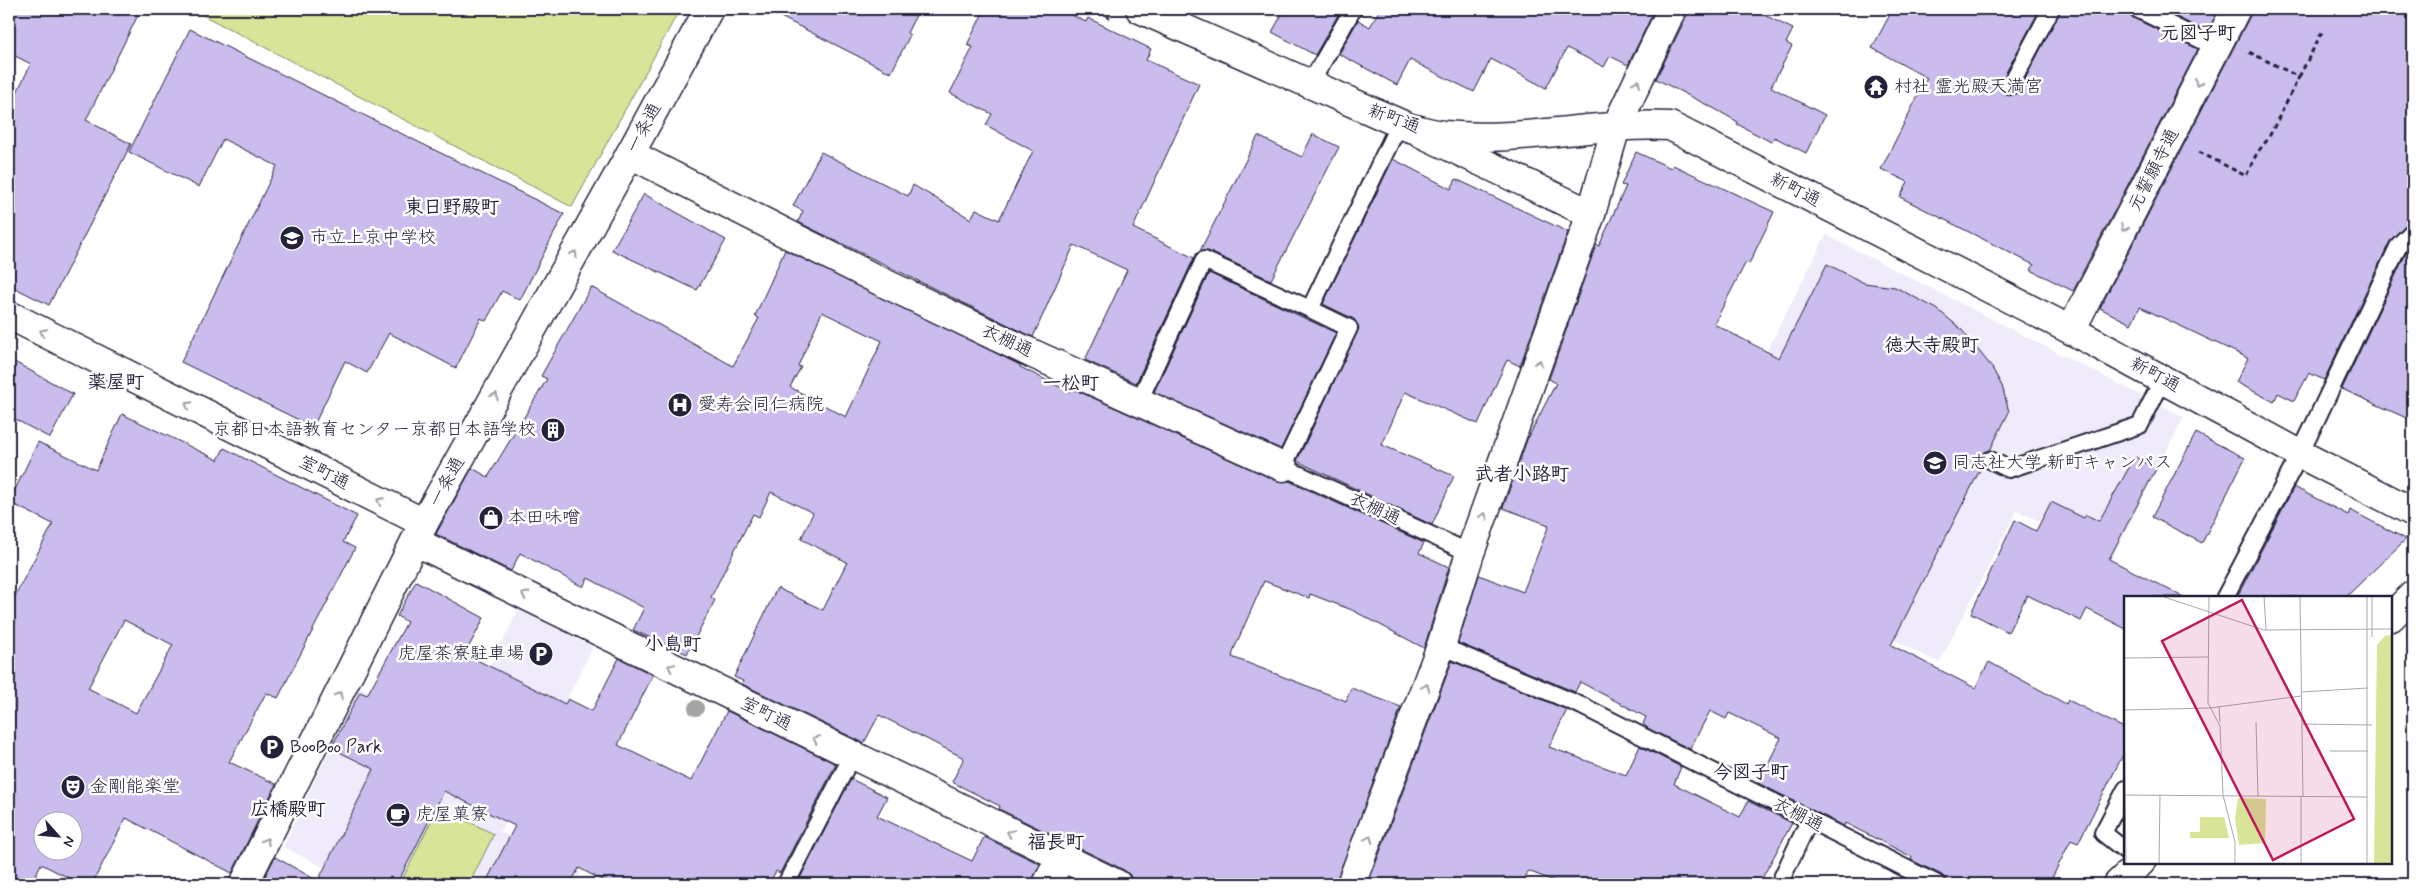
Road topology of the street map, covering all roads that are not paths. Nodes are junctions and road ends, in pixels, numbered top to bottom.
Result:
1 (708, 9) edge
2 (1140, 9) edge
3 (1353, 9) edge
4 (1672, 9) edge
5 (2051, 9) edge
6 (2137, 9) edge
7 (2236, 9) edge
8 (2219, 42) junction
9 (1310, 84) junction
10 (2010, 86) dead end
11 (1405, 126) junction
12 (1616, 127) junction
13 (630, 154) junction
14 (1592, 214) junction
15 (2413, 231) edge
16 (1310, 309) junction
17 (9, 315) edge
18 (2072, 330) junction
19 (2163, 379) junction
20 (1139, 401) junction
21 (2300, 454) junction
22 (1990, 460) dead end
23 (1283, 467) junction
24 (2413, 512) edge
25 (420, 532) junction
26 (1470, 553) junction
27 (2413, 595) edge
28 (2226, 596) edge
29 (2392, 616) edge
30 (1441, 646) junction
31 (852, 756) junction
32 (2124, 793) edge
33 (1809, 821) junction
34 (2124, 849) edge
35 (1061, 857) junction
36 (2134, 863) edge
37 (244, 884) edge
38 (786, 884) edge
39 (1047, 884) edge
40 (1117, 884) edge
41 (1351, 884) edge
42 (1779, 884) edge
43 (1937, 884) edge
44 (2118, 884) edge

1 - 13 street, 一条通
2 - 9 street, 新町通
3 - 9 lane
12 -> 4 street
5 - 10 lane
6 - 8 lane
7 - 8 street, 元誓願寺通
8 -> 18 street, 元誓願寺通
9 - 11 street, 新町通
11 - 12 street, 新町通
11 - 14 street
11 - 16 lane
12 - 14 street
12 - 18 street, 新町通
13 - 20 street, 衣棚通
25 -> 13 street, 一条通
26 -> 14 street
15 - 21 lane
16 - 20 lane
16 - 23 lane
25 -> 17 street, 室町通
18 - 19 street, 新町通
19 - 21 street, 新町通
19 - 22 lane
20 - 23 street, 衣棚通
21 - 24 street, 新町通
21 - 28 lane
23 - 26 lane, 衣棚通
31 -> 25 street, 室町通
37 -> 25 street, 一条通
26 - 30 street
27 - 29 street
30 - 33 lane, 衣棚通
41 -> 30 street
35 -> 31 street, 室町通
31 - 38 lane
32 - 34 lane
33 - 42 lane
33 - 43 lane, 衣棚通
35 - 39 street
35 - 40 street, 室町通
36 - 44 street

